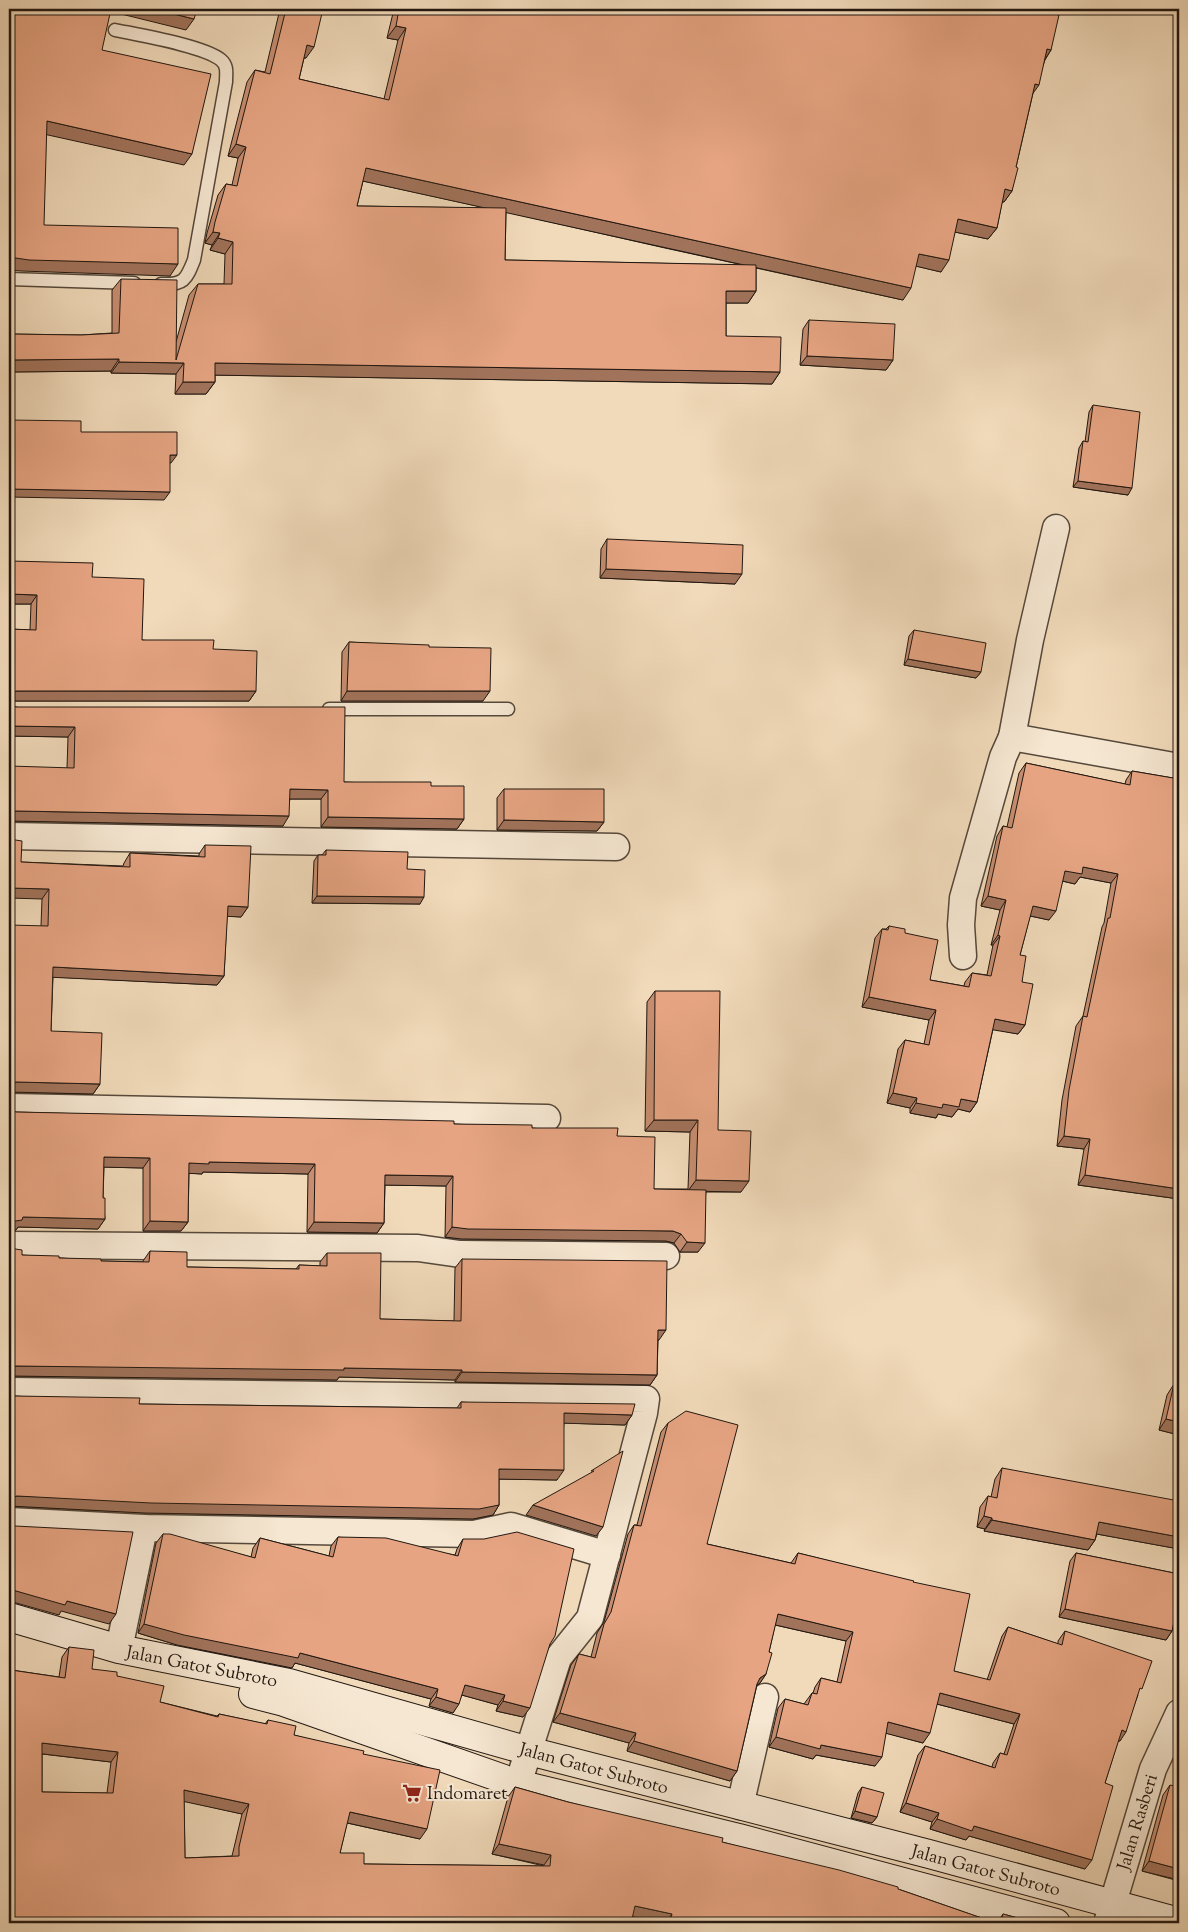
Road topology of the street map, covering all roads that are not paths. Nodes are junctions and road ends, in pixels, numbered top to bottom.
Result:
1 (115, 30) dead end
2 (9, 279) edge
3 (1056, 528) dead end
4 (318, 709) edge
5 (508, 709) dead end
6 (1012, 737) junction
7 (1179, 767) edge
8 (9, 836) edge
9 (616, 847) dead end
10 (963, 956) dead end
11 (9, 1107) edge
12 (547, 1118) dead end
13 (9, 1244) edge
14 (666, 1256) dead end
15 (9, 1391) edge
16 (9, 1521) edge
17 (144, 1528) junction
18 (607, 1555) junction
19 (9, 1616) edge
20 (9, 1632) edge
21 (119, 1649) junction
22 (287, 1692) junction
23 (766, 1697) dead end
24 (1179, 1713) edge
25 (528, 1751) junction
26 (518, 1784) junction
27 (740, 1806) junction
28 (1110, 1914) edge
29 (1179, 1922) edge
30 (1056, 1923) edge

1 - 2 lane
3 - 6 street
4 - 5 lane
6 - 7 street
6 - 10 street
8 - 9 street
11 - 12 street
13 - 14 street
15 - 18 street
16 - 17 street
17 - 18 street
17 - 21 street
18 - 25 street
19 - 21 main road, Jalan Gatot Subroto
20 - 22 main road
21 - 22 main road, Jalan Gatot Subroto
22 - 25 main road, Jalan Gatot Subroto
22 - 26 main road
23 - 27 street
24 - 28 street, Jalan Rasberi
25 - 26 street
25 - 27 main road, Jalan Gatot Subroto
26 - 30 main road
27 - 28 main road, Jalan Gatot Subroto
28 - 29 main road, Jalan Gatot Subroto

